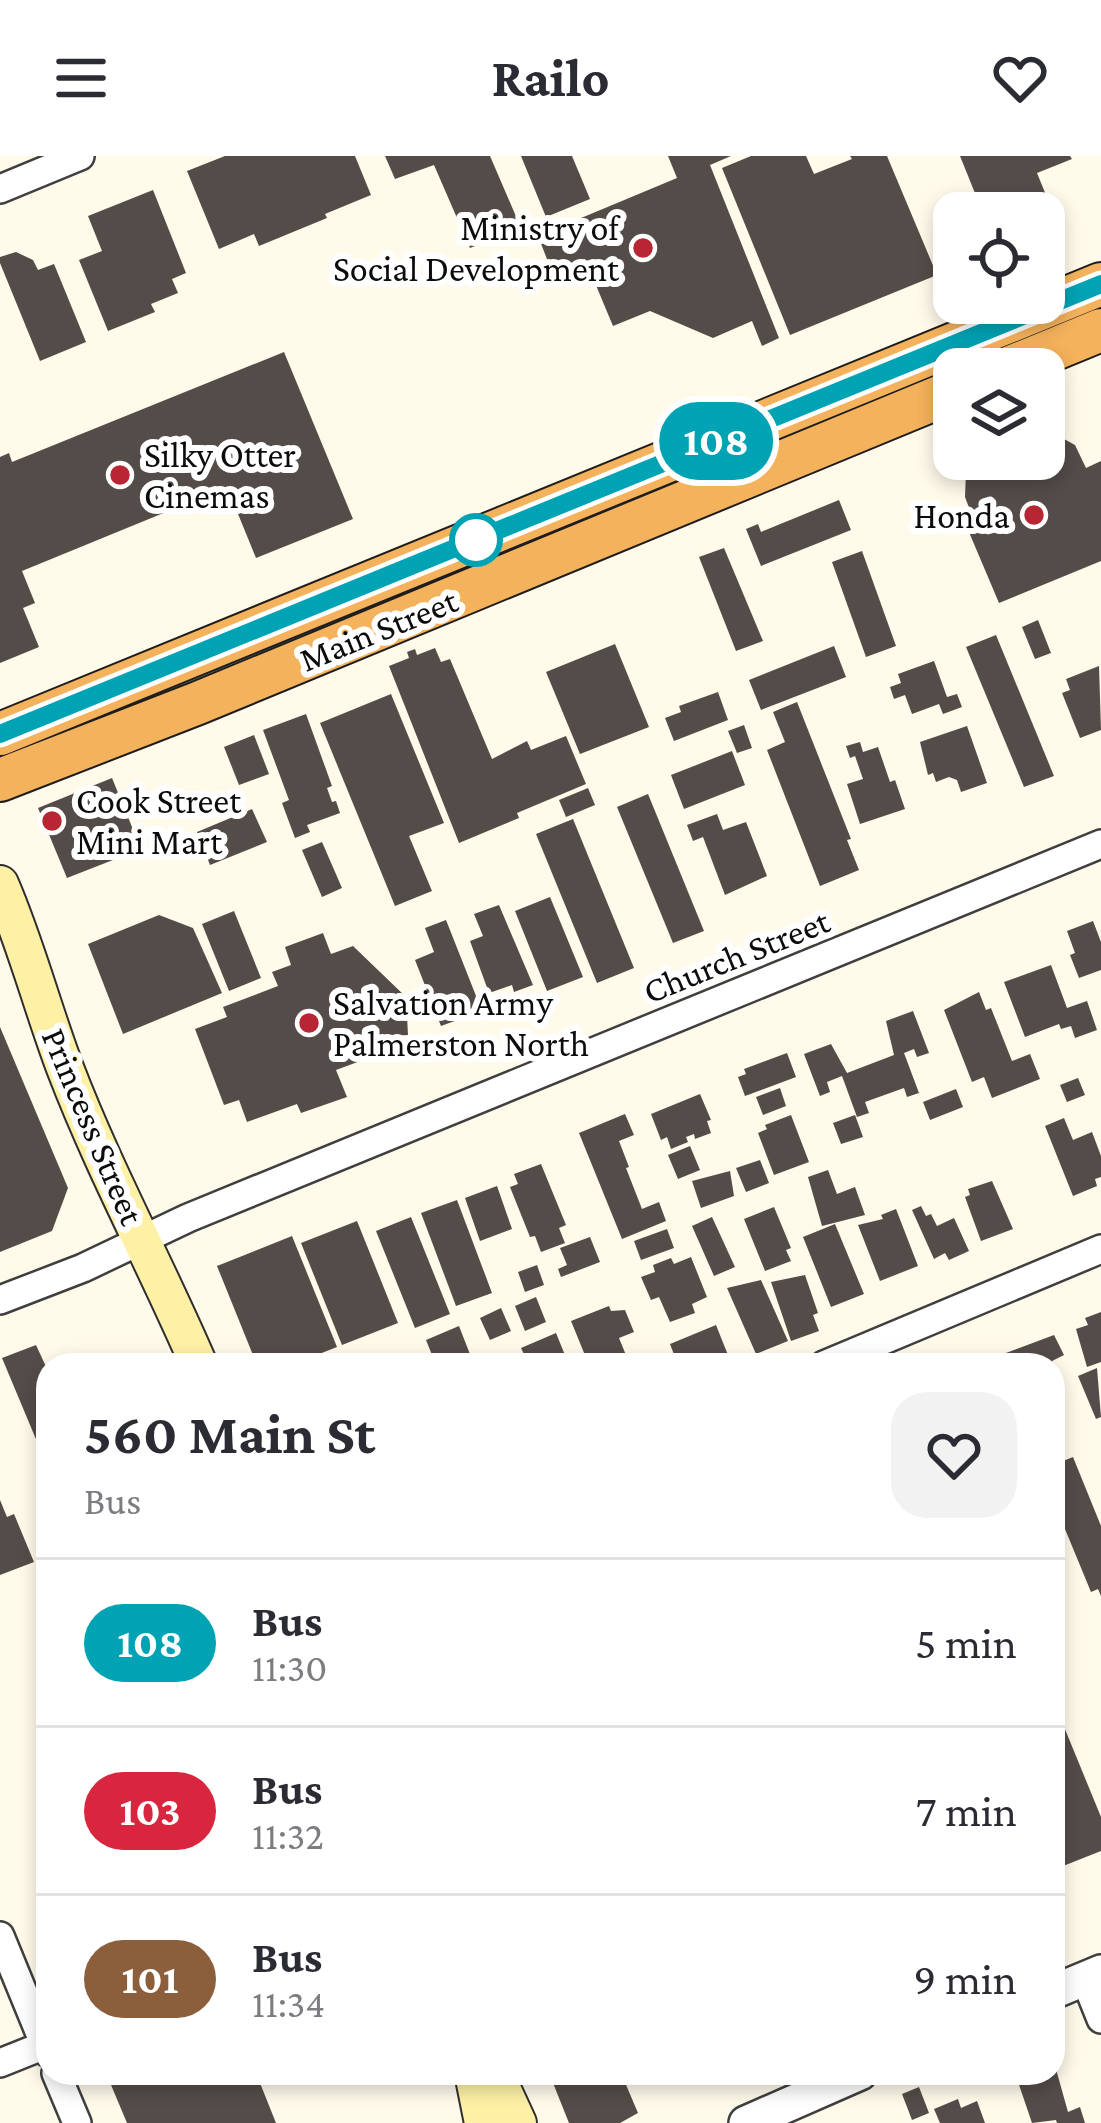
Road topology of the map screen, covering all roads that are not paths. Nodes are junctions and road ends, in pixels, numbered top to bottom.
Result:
1 (80, 156) edge
2 (0, 189) edge
3 (1101, 284) edge
4 (1101, 330) edge
5 (1057, 348) edge
6 (933, 400) edge
7 (0, 734) edge
8 (0, 780) edge
9 (1101, 844) edge
10 (0, 884) edge
11 (142, 1240) junction
12 (1101, 1249) edge
13 (0, 1300) edge
14 (194, 1353) edge
15 (853, 1353) edge
16 (0, 1936) edge
17 (1093, 1976) edge
18 (1065, 1987) edge
19 (1101, 2019) edge
20 (36, 2024) edge
21 (36, 2052) edge
22 (0, 2063) edge
23 (61, 2085) edge
24 (475, 2085) edge
25 (501, 2085) edge
26 (833, 2085) edge
27 (77, 2123) edge
28 (483, 2123) edge
29 (518, 2123) edge
30 (746, 2123) edge

1 - 2 street
3 - 7 highway, Main Street
4 - 5 highway
6 - 8 highway, Main Street
9 - 11 street, Church Street
10 - 11 main road, Princess Street
11 - 13 street, Church Street
11 - 14 main road, Princess Street
12 - 15 street
16 - 20 street
17 - 18 street
17 - 19 street
21 - 22 street
23 - 27 street
24 - 28 main road
25 - 29 main road
26 - 30 street

